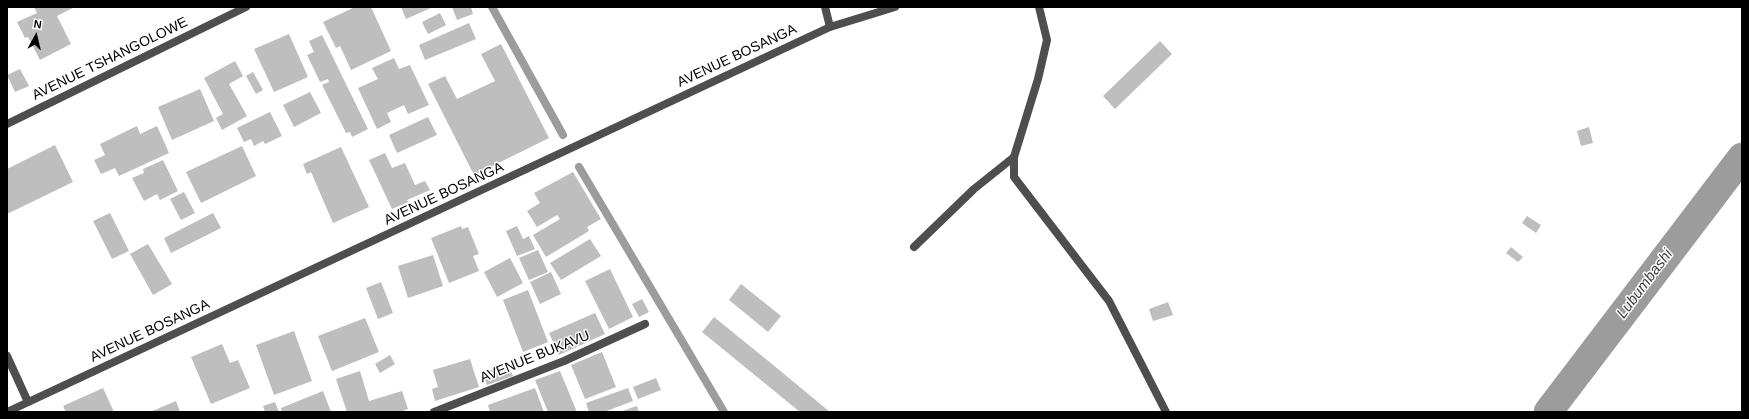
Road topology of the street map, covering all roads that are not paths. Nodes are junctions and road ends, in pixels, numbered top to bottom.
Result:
1 (246, 7) edge
2 (825, 7) edge
3 (895, 7) edge
4 (1039, 7) edge
5 (830, 27) junction
6 (7, 124) edge
7 (1014, 157) junction
8 (914, 248) dead end
9 (645, 324) dead end
10 (7, 356) edge
11 (28, 402) junction
12 (7, 412) edge
13 (434, 412) edge
14 (1166, 412) edge

1 - 6 street, AVENUE TSHANGOLOWE
2 - 5 street
3 - 5 street, AVENUE BOSANGA
4 - 7 street
5 - 11 street, AVENUE BOSANGA
7 - 8 street
7 - 14 street
9 - 13 street, AVENUE BUKAVU
10 - 11 street
11 - 12 street, AVENUE BOSANGA

